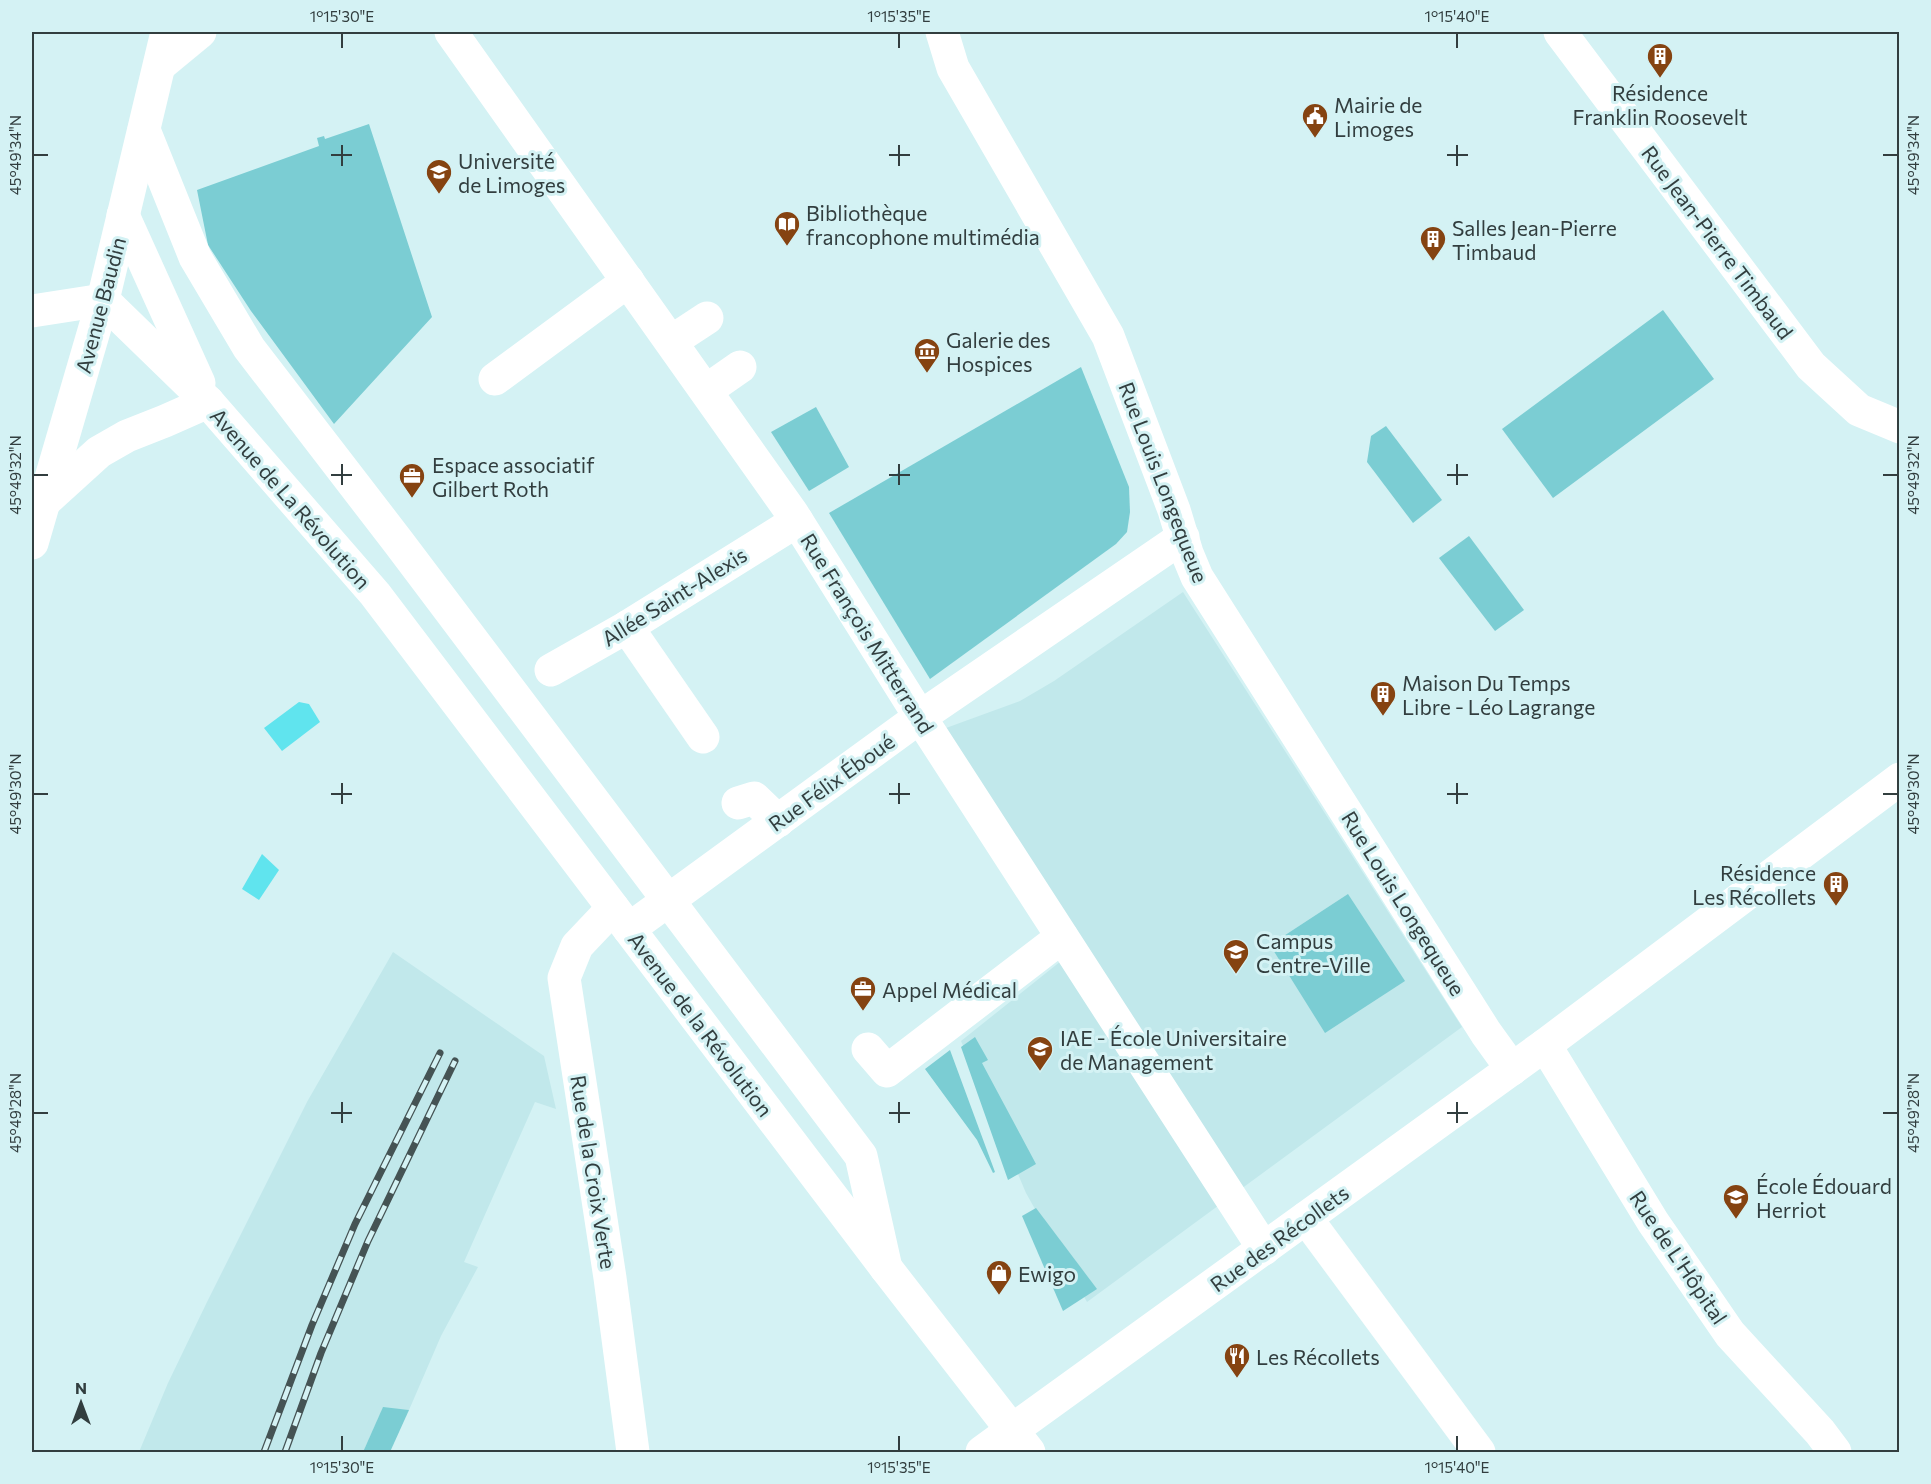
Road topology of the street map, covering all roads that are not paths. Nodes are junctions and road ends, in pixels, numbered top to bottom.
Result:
1 (167, 32) edge
2 (200, 32) edge
3 (451, 32) edge
4 (942, 32) edge
5 (1560, 32) edge
6 (159, 65) junction
7 (144, 130) junction
8 (123, 215) junction
9 (628, 281) junction
10 (103, 300) junction
11 (32, 311) edge
12 (707, 318) dead end
13 (672, 341) junction
14 (740, 367) dead end
15 (495, 379) dead end
16 (707, 390) junction
17 (208, 402) junction
18 (1899, 427) edge
19 (44, 502) junction
20 (796, 521) junction
21 (1183, 537) junction
22 (32, 543) edge
23 (375, 594) joint
24 (627, 627) junction
25 (551, 670) dead end
26 (920, 717) junction
27 (703, 737) dead end
28 (1899, 779) edge
29 (738, 803) dead end
30 (778, 821) junction
31 (638, 860) junction
32 (669, 901) junction
33 (621, 918) junction
34 (1062, 937) junction
35 (1545, 1045) junction
36 (868, 1049) dead end
37 (1512, 1069) junction
38 (1306, 1218) junction
39 (1264, 1249) junction
40 (886, 1268) junction
41 (1021, 1442) edge
42 (633, 1452) edge
43 (982, 1452) edge
44 (1479, 1452) edge
45 (1834, 1452) edge

1 - 6 street, Avenue Baudin
2 - 6 street
3 - 9 street, Rue François Mitterrand
4 - 21 street, Rue Louis Longequeue
5 - 18 street, Rue Jean-Pierre Timbaud
6 - 7 street, Avenue Baudin
7 - 8 street, Avenue Baudin
7 - 31 street
8 - 10 street, Avenue Baudin
8 - 17 street, Avenue de la Révolution
9 - 13 street, Rue François Mitterrand
9 - 15 street
10 - 11 street
10 - 17 street, Avenue de la Révolution
10 - 19 street, Avenue Baudin
12 - 13 street
13 - 16 street, Rue François Mitterrand
14 - 16 street
16 - 20 street, Rue François Mitterrand
17 - 19 street
17 - 23 street, Avenue de La Révolution
19 - 22 street, Avenue Baudin
20 - 24 street, Allée Saint-Alexis
20 - 26 street, Rue François Mitterrand
21 - 26 street, Rue Félix Éboué
21 - 37 street, Rue Louis Longequeue
23 - 33 street, Avenue de la Révolution
24 - 25 street, Allée Saint-Alexis
24 - 27 street
26 - 30 street, Rue Félix Éboué
26 - 34 street, Rue François Mitterrand
28 - 35 street, Rue des Récollets
29 - 30 street
30 - 32 street, Rue Félix Éboué
31 - 32 street
31 - 33 street
32 - 33 street, Rue Félix Éboué
32 - 40 street
33 - 40 street, Avenue de la Révolution
33 - 42 street, Rue de la Croix Verte
34 - 36 street
34 - 39 street, Rue François Mitterrand
35 - 37 street, Rue des Récollets
35 - 45 street, Rue de L'Hôpital
37 - 38 street, Rue des Récollets
38 - 39 street, Rue des Récollets
38 - 44 street
39 - 41 street, Rue des Récollets
40 - 41 street, Avenue de la Révolution
41 - 43 street, Rue des Récollets

